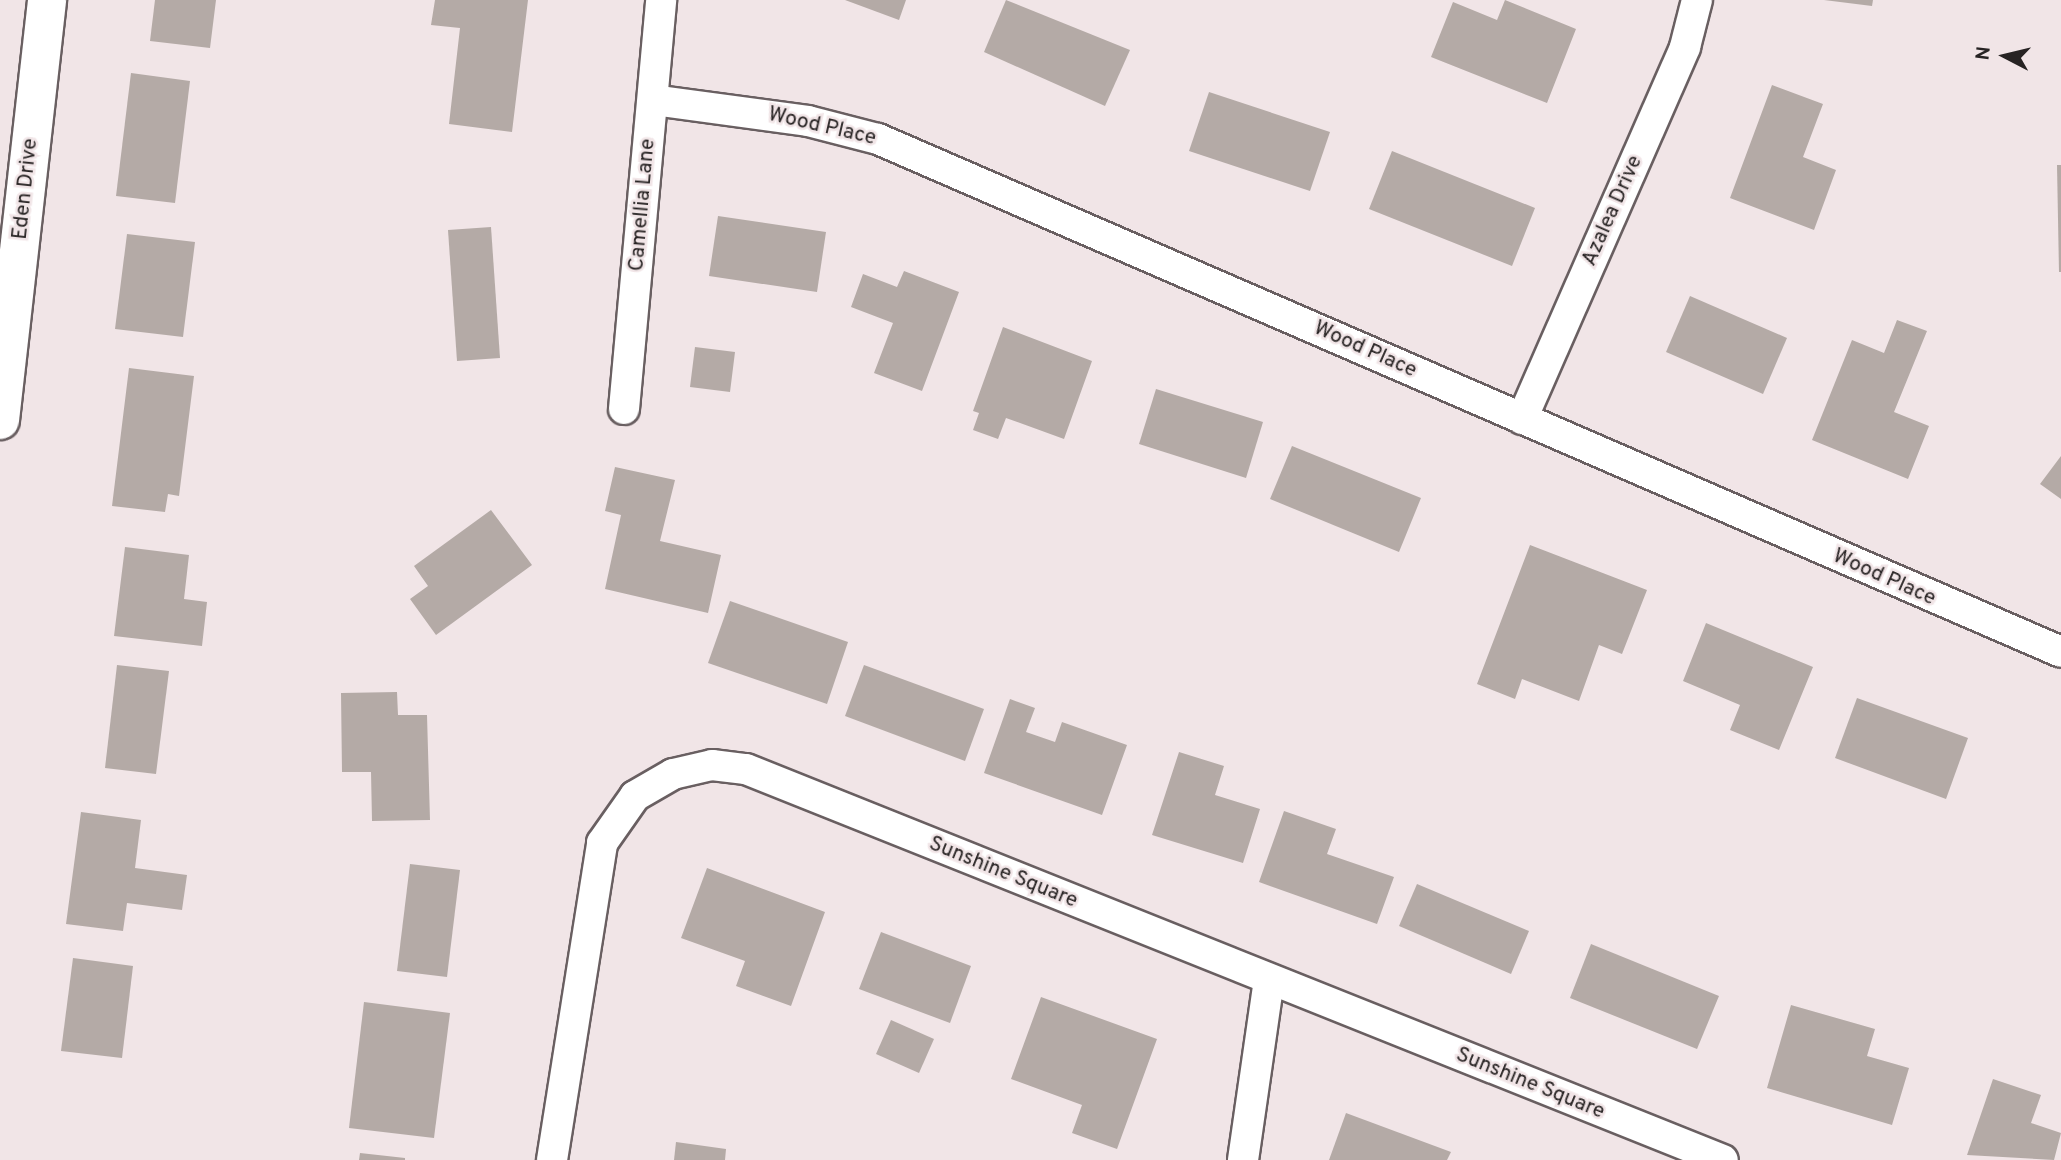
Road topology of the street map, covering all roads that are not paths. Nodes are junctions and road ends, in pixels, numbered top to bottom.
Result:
1 (47, 0) edge
2 (661, 0) edge
3 (1697, 0) edge
4 (653, 100) junction
5 (624, 409) dead end
6 (1522, 419) junction
7 (0, 420) edge
8 (2061, 652) edge
9 (1269, 980) junction
10 (552, 1160) edge
11 (1243, 1160) edge
12 (1723, 1160) edge

1 - 7 street, Eden Drive
2 - 4 street, Camellia Lane
3 - 6 street, Azalea Drive
4 - 5 street, Camellia Lane
4 - 6 street, Wood Place
6 - 8 street, Wood Place
9 - 10 street, Sunshine Square
9 - 11 street
9 - 12 street, Sunshine Square

